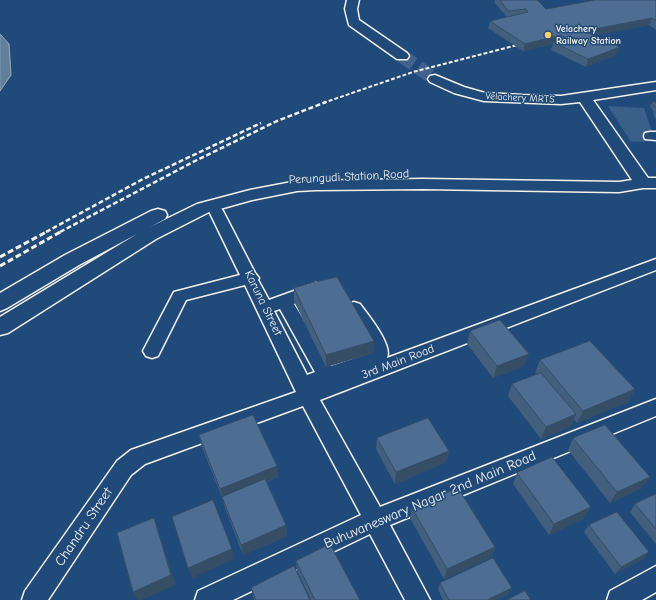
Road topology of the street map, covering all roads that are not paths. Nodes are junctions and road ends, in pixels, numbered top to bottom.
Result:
1 (353, 0) edge
2 (402, 56) tunnel mouth
3 (435, 79) tunnel mouth
4 (656, 86) edge
5 (584, 96) junction
6 (649, 183) edge
7 (216, 211) dead end
8 (656, 264) edge
9 (251, 278) junction
10 (284, 301) junction
11 (0, 303) edge
12 (265, 308) junction
13 (297, 324) junction
14 (0, 326) edge
15 (276, 330) junction
16 (152, 352) dead end
17 (316, 357) junction
18 (293, 365) junction
19 (327, 376) junction
20 (305, 390) junction
21 (656, 407) edge
22 (138, 457) joint
23 (375, 520) junction
24 (656, 578) edge
25 (34, 600) edge
26 (207, 600) edge
27 (418, 600) edge
28 (619, 600) edge

1 - 2 street
3 - 5 street, Velachery MRTS
4 - 5 street, Velachery MRTS
5 - 6 street
6 - 11 street, Perungudi Station Road
6 - 14 street, Perungudi Station Road
7 - 9 street, Karuna Street
8 - 20 street, 3rd Main Road
9 - 12 street, Karuna Street
9 - 16 street
10 - 12 street
10 - 13 street
10 - 19 street
12 - 15 street, Karuna Street
13 - 15 street
13 - 17 street
15 - 18 street, Karuna Street
17 - 18 street
17 - 19 street
18 - 20 street, Karuna Street
19 - 20 street
20 - 22 street, 3rd Main Road
20 - 23 street, Karuna Street
21 - 23 street, Buhuvaneswary Nagar 2nd Main Road
22 - 25 street, Chandru Street
23 - 26 street, Buhuvaneswary Nagar 2nd Main Road
23 - 27 street, Karuna Street
24 - 28 street

